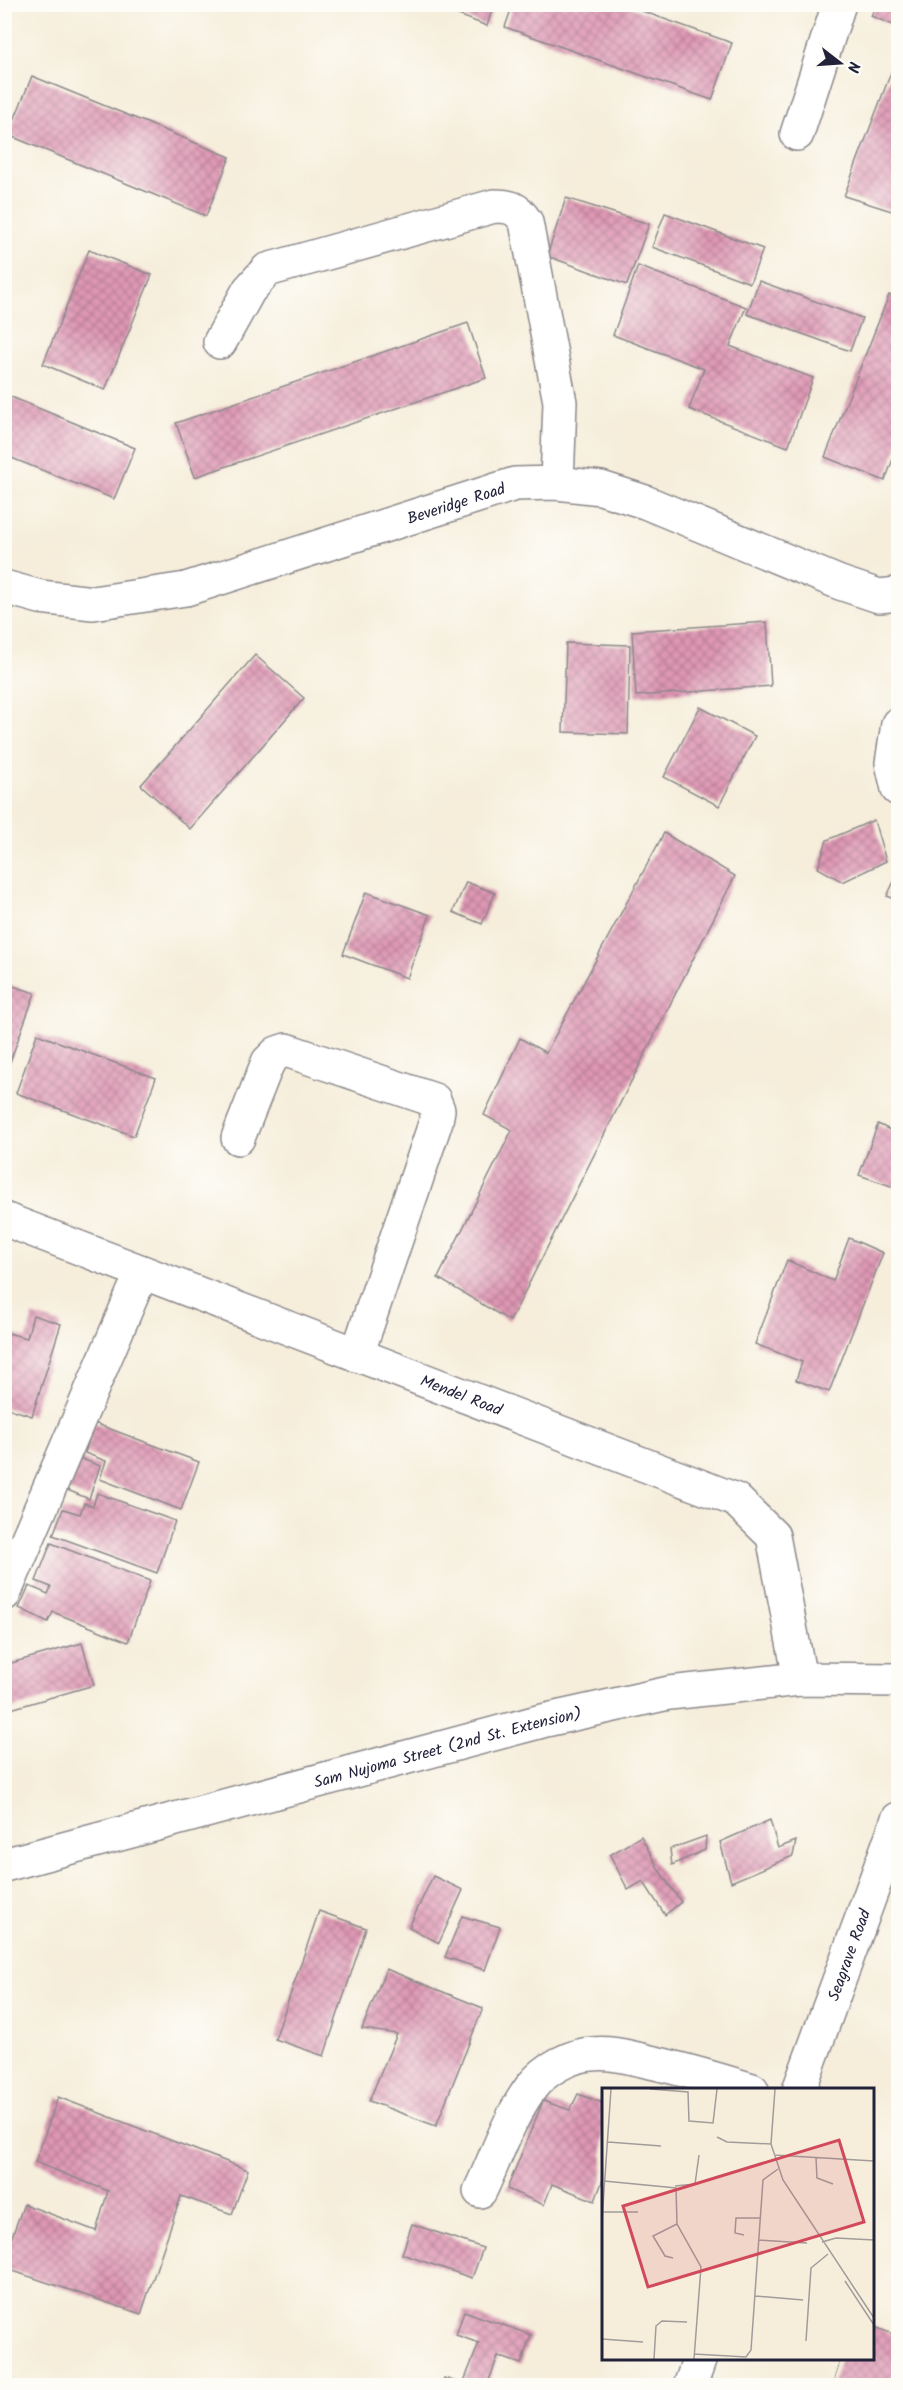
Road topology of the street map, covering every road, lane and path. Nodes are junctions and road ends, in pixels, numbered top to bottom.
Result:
1 (839, 4) edge
2 (797, 134) dead end
3 (220, 342) dead end
4 (557, 483) junction
5 (4, 587) edge
6 (898, 594) edge
7 (898, 724) edge
8 (898, 789) edge
9 (238, 1138) dead end
10 (4, 1219) edge
11 (142, 1272) junction
12 (357, 1355) junction
13 (4, 1594) edge
14 (800, 1679) junction
15 (898, 1680) edge
16 (898, 1819) edge
17 (4, 1865) edge
18 (746, 2088) edge
19 (800, 2088) edge
20 (480, 2192) dead end
21 (699, 2360) edge
22 (690, 2385) edge

1 - 2 main road
3 - 4 main road
4 - 5 main road, Beveridge Road
4 - 6 main road, Beveridge Road
7 - 8 main road
9 - 12 main road
10 - 11 main road, Mendel Road
11 - 12 main road, Mendel Road
11 - 13 main road
12 - 14 main road, Mendel Road
14 - 15 main road, Sam Nujoma Street (2nd St. Extension)
14 - 17 main road, Sam Nujoma Street (2nd St. Extension)
16 - 19 main road, Seagrave Road
18 - 20 main road
21 - 22 main road

